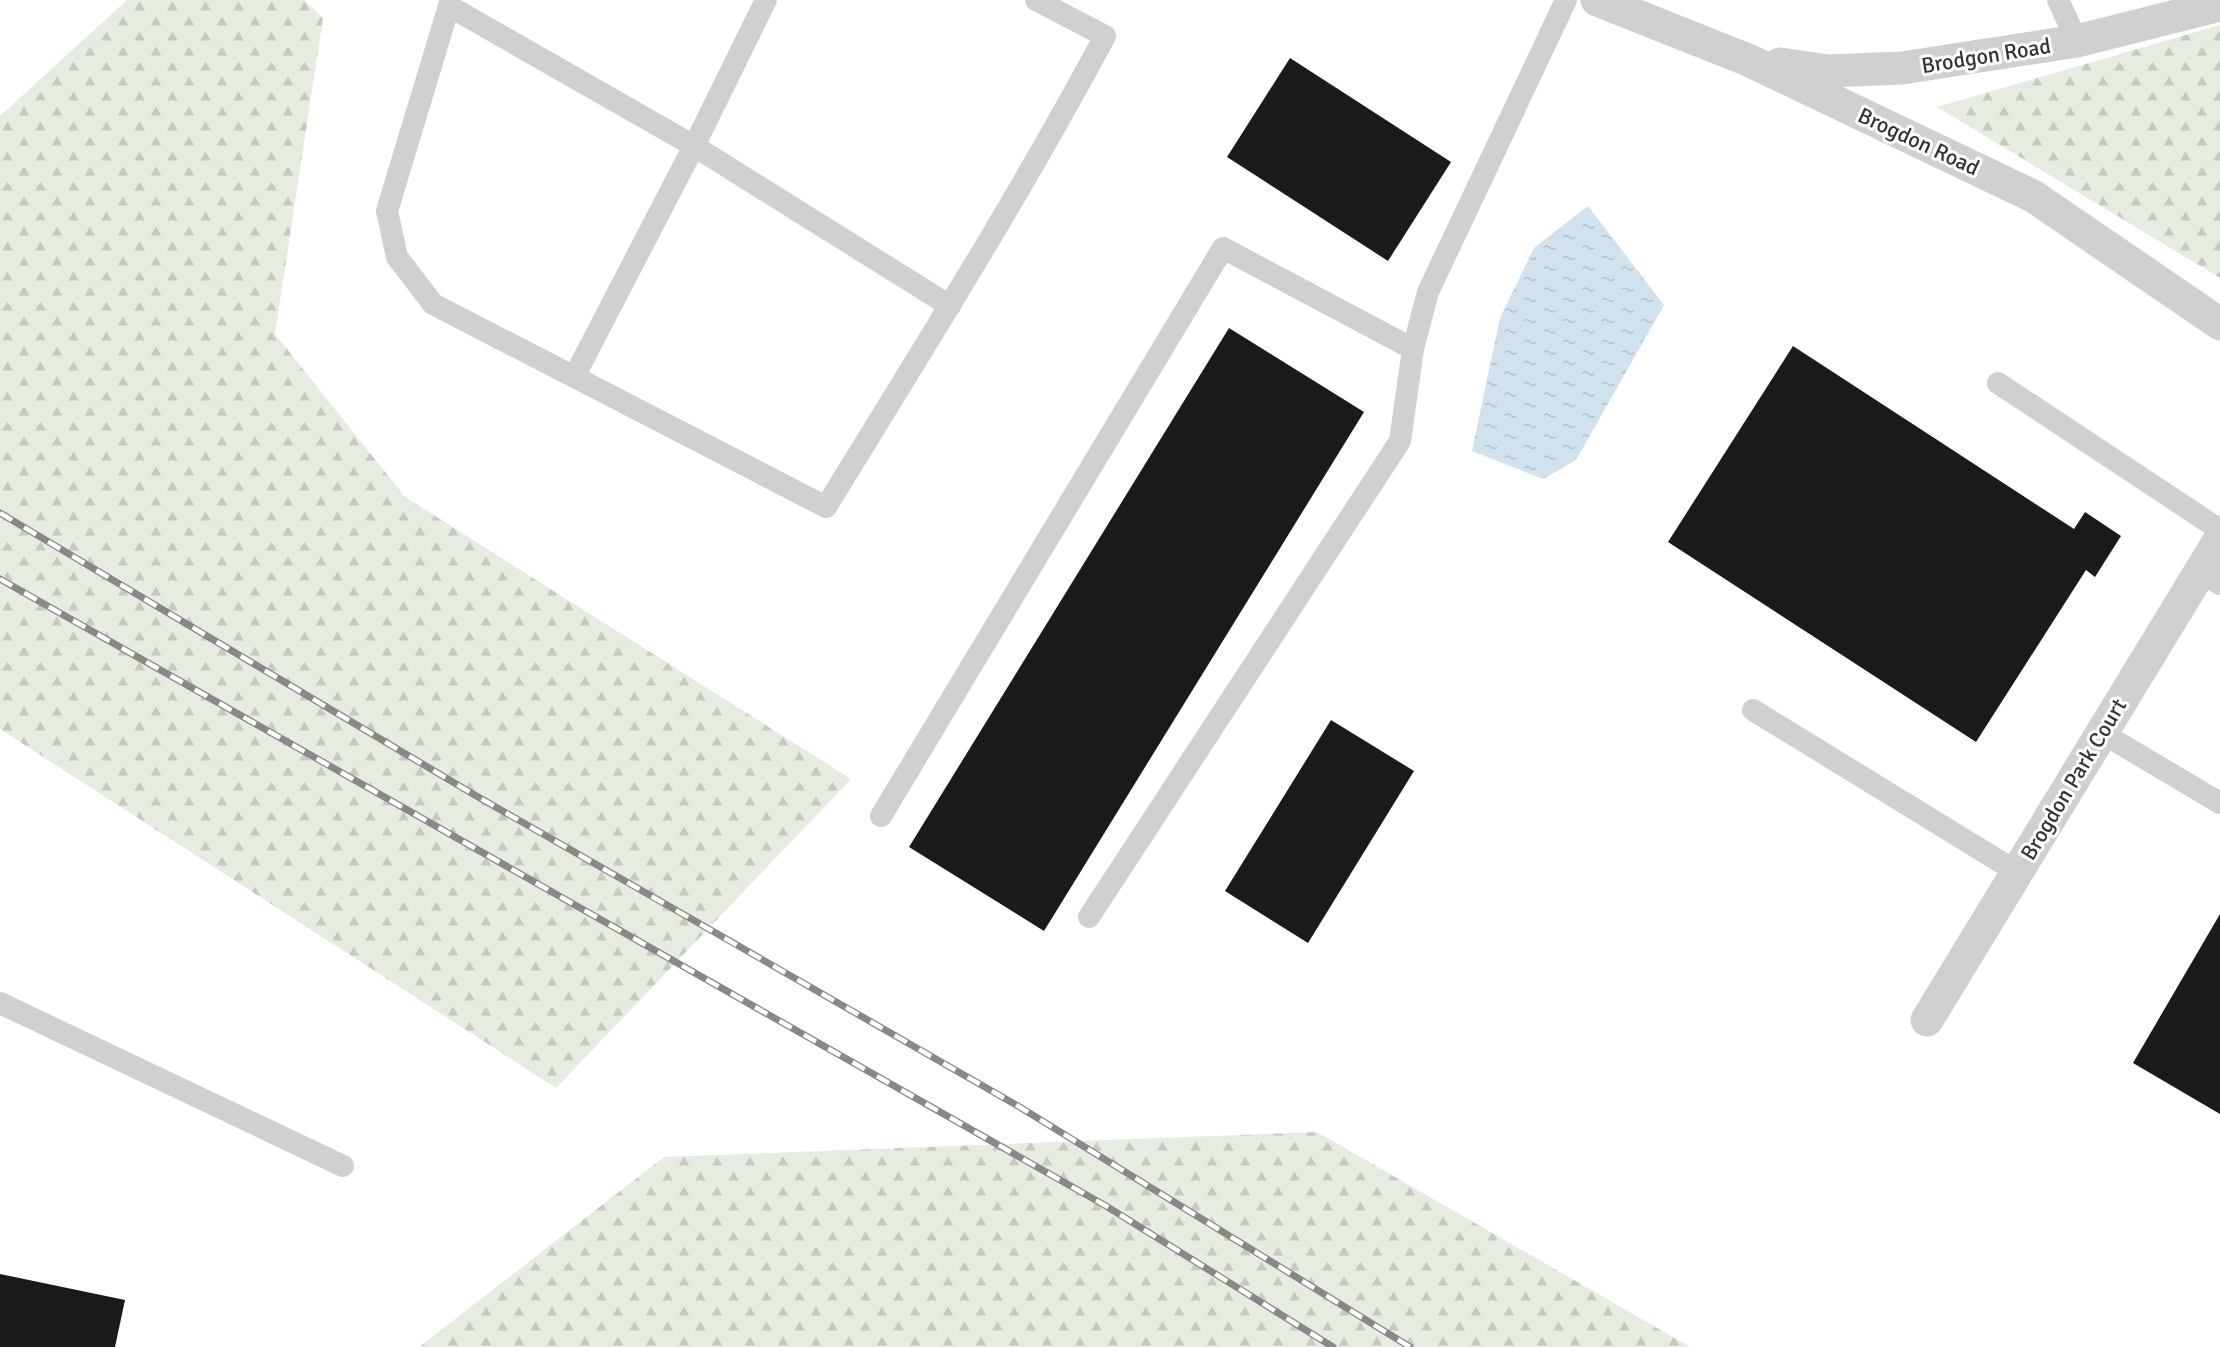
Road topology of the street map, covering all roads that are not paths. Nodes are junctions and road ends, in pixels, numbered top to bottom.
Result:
1 (766, 0) edge
2 (1036, 0) edge
3 (1566, 0) edge
4 (1597, 0) edge
5 (2058, 0) edge
6 (2220, 5) edge
7 (2077, 41) junction
8 (1748, 60) junction
9 (694, 146) junction
10 (950, 306) junction
11 (2220, 324) edge
12 (1413, 349) junction
13 (574, 377) junction
14 (1998, 383) dead end
15 (2220, 530) edge
16 (2220, 539) edge
17 (2210, 578) edge
18 (1753, 710) dead end
19 (2102, 733) junction
20 (2220, 803) edge
21 (881, 816) dead end
22 (2017, 872) junction
23 (1089, 917) dead end
24 (0, 1003) edge
25 (1927, 1020) dead end
26 (343, 1166) dead end

1 - 9 lane
2 - 10 lane
3 - 12 lane
4 - 8 street, Brogdon Road
5 - 7 lane
6 - 7 street, Brodgon Road
7 - 8 street, Brodgon Road
8 - 11 street, Brogdon Road
9 - 10 lane
9 - 13 lane
9 - 13 lane
10 - 13 lane
12 - 21 lane
12 - 23 lane
14 - 15 lane
16 - 17 street, Brogdon Park Court
17 - 19 street, Brogdon Park Court
18 - 22 lane
19 - 20 lane
19 - 22 street, Brogdon Park Court
22 - 25 street, Brogdon Park Court
24 - 26 lane

